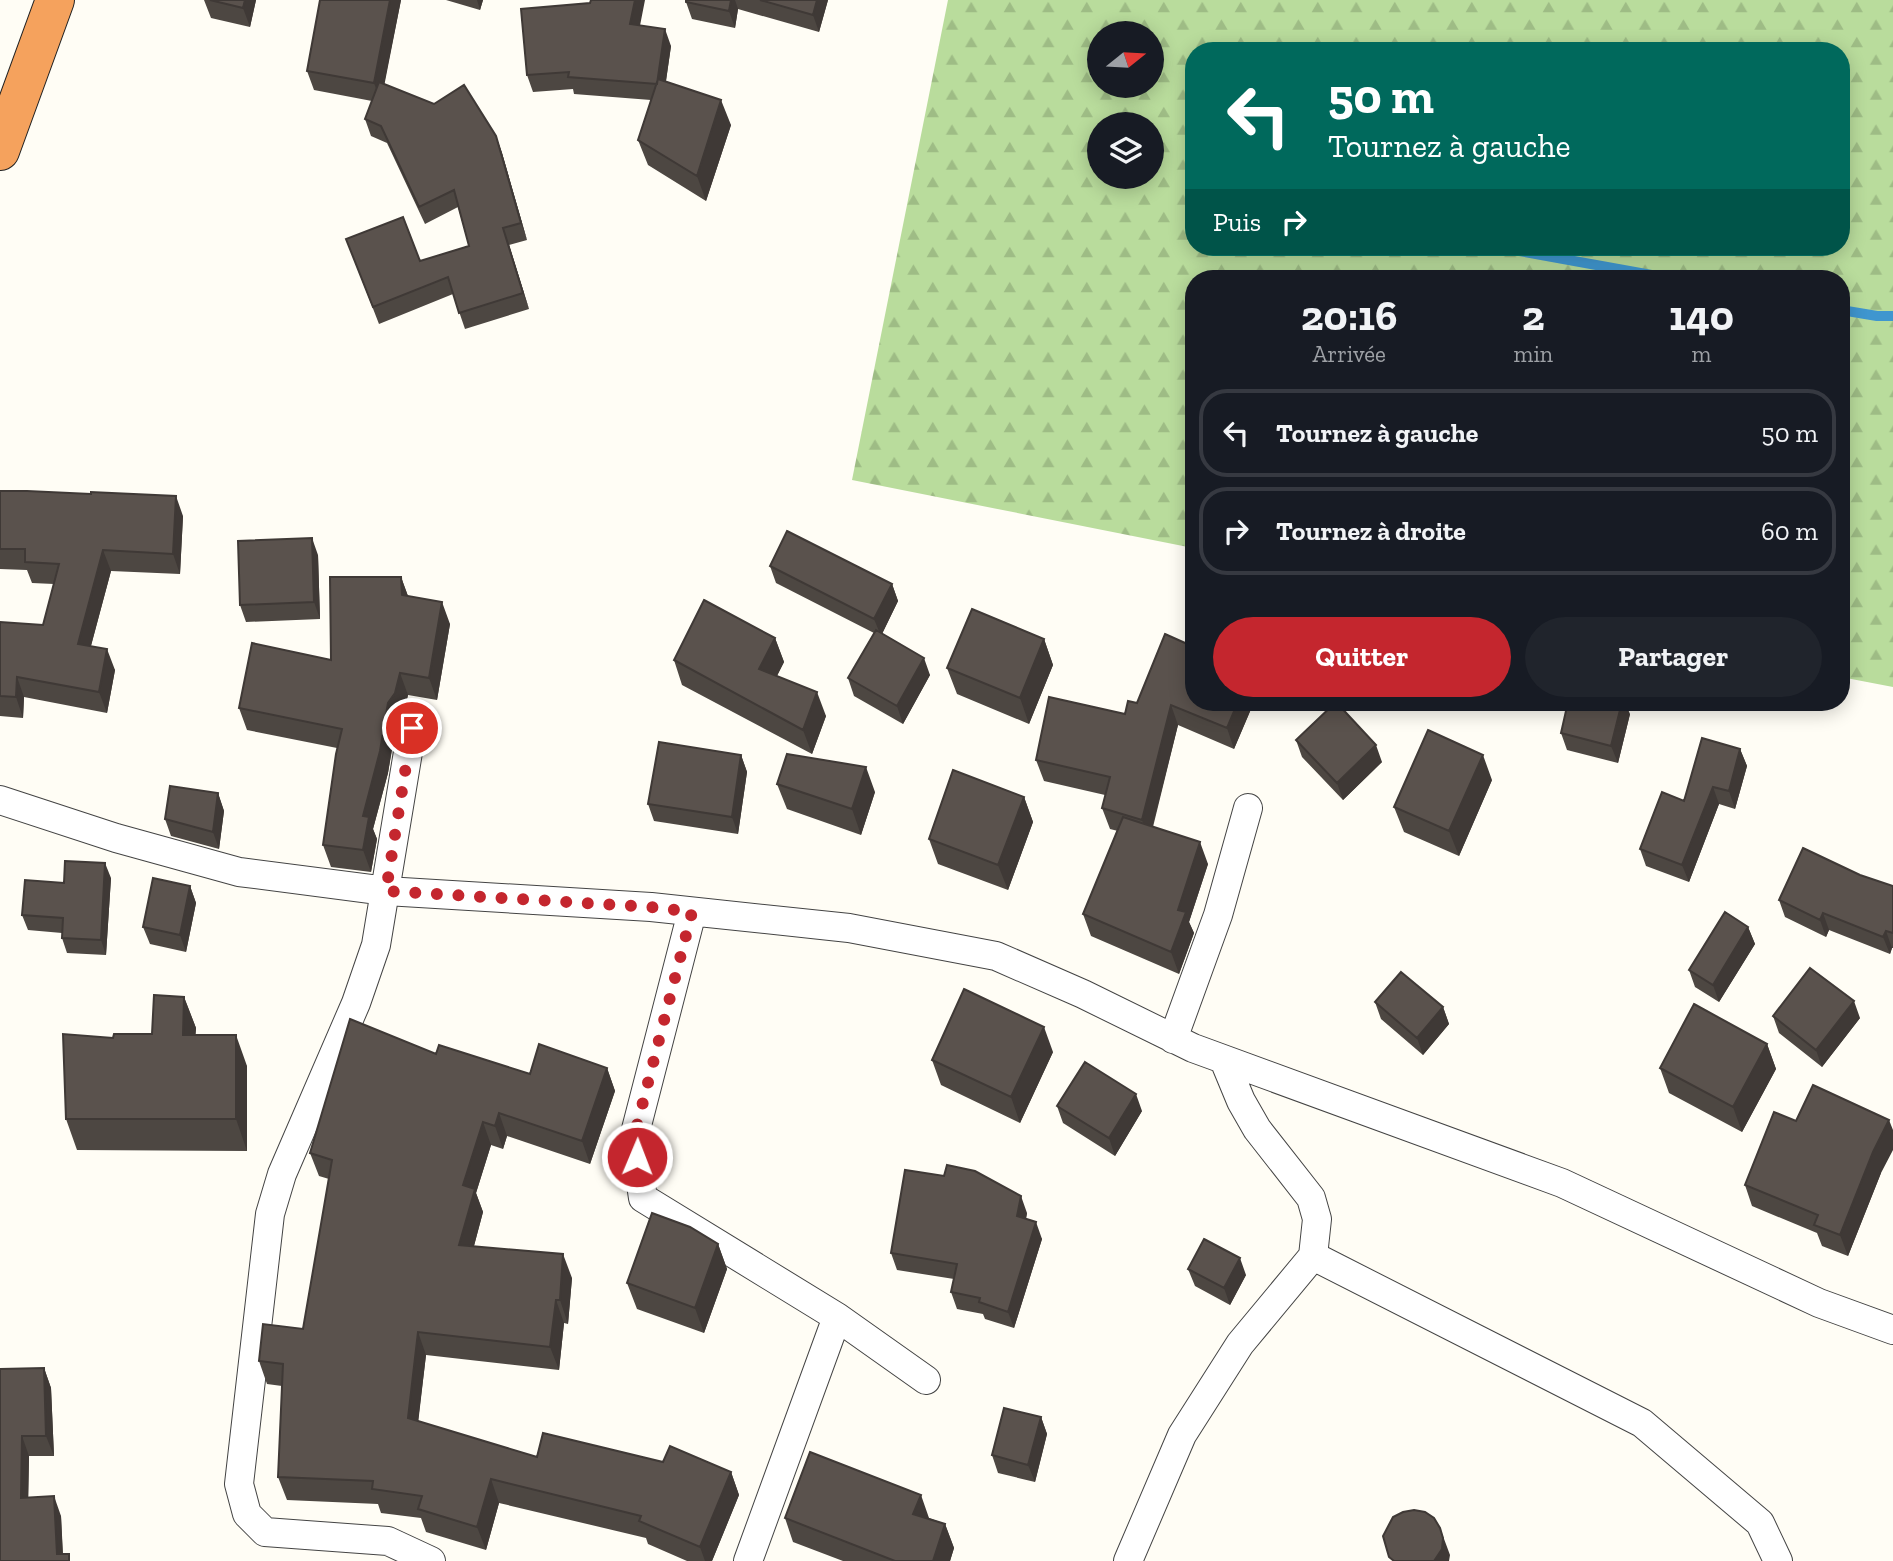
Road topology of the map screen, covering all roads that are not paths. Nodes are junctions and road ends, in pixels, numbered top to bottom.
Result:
1 (55, 0) edge
2 (0, 150) edge
3 (412, 728) dead end
4 (0, 801) edge
5 (1248, 808) dead end
6 (386, 891) junction
7 (692, 912) junction
8 (1173, 1039) junction
9 (1224, 1059) junction
10 (1313, 1255) junction
11 (837, 1317) junction
12 (1893, 1330) edge
13 (926, 1380) dead end
14 (431, 1561) edge
15 (748, 1561) edge
16 (1128, 1561) edge
17 (1778, 1561) edge

1 - 2 highway
3 - 6 street
4 - 6 street
5 - 8 street
6 - 7 street
6 - 14 street
7 - 8 street
7 - 11 street
8 - 9 street
9 - 10 street
9 - 12 street
10 - 16 street
10 - 17 street
11 - 13 street
11 - 15 street

